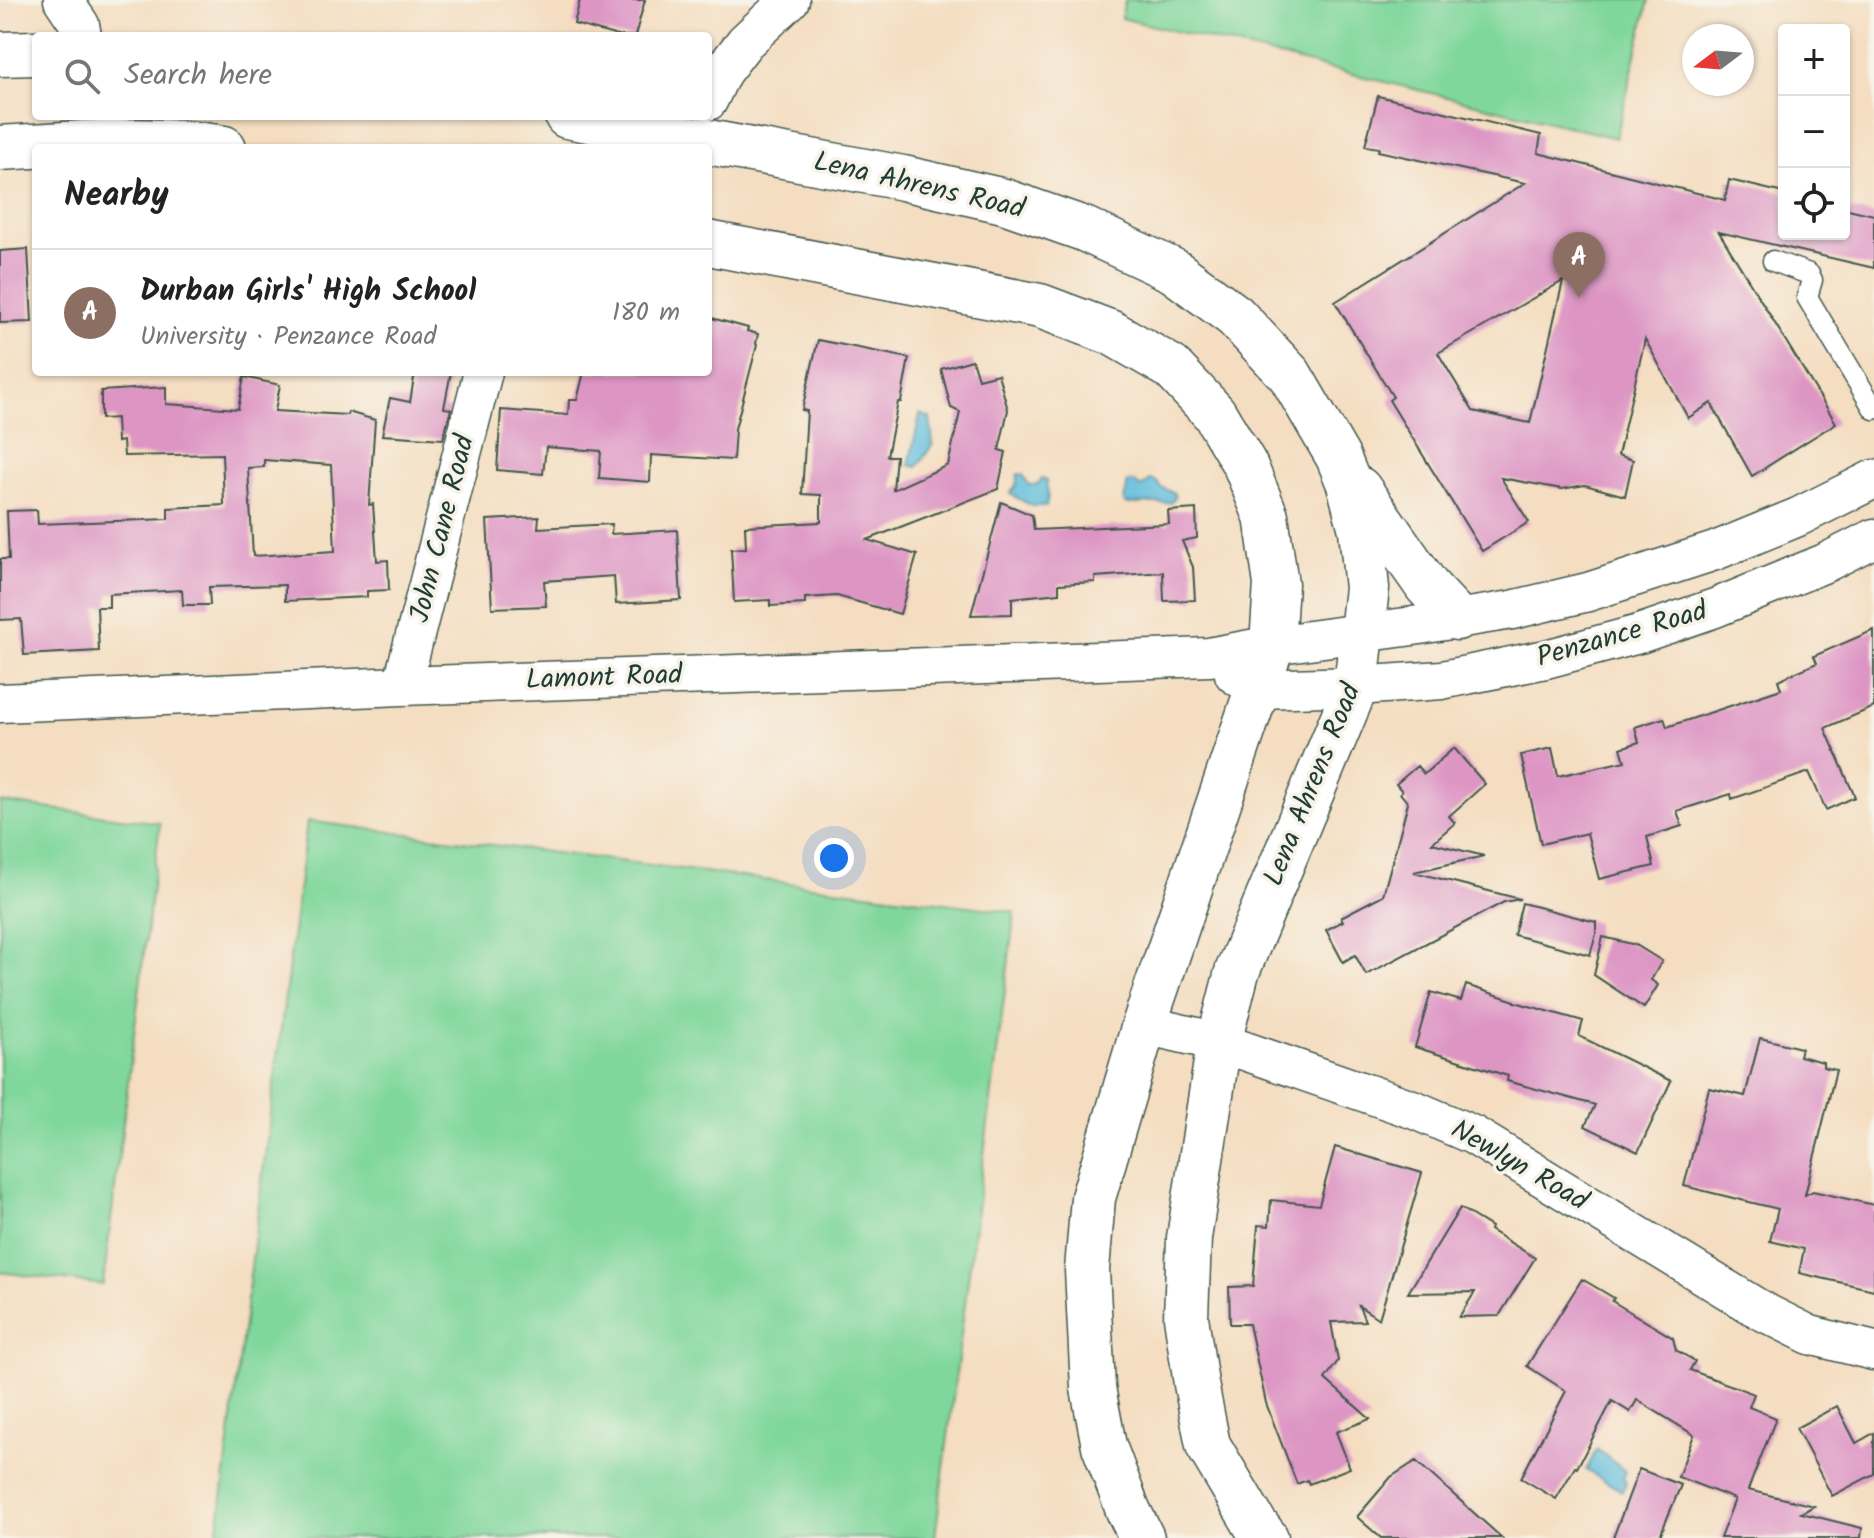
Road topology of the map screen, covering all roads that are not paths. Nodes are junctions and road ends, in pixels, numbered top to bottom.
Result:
1 (63, 0) edge
2 (790, 0) edge
3 (81, 32) edge
4 (32, 53) edge
5 (0, 54) edge
6 (712, 98) edge
7 (621, 120) edge
8 (701, 126) edge
9 (88, 130) edge
10 (194, 144) edge
11 (0, 148) edge
12 (712, 244) edge
13 (1773, 261) dead end
14 (482, 376) edge
15 (1874, 409) edge
16 (1338, 457) junction
17 (1874, 479) edge
18 (1874, 538) edge
19 (1457, 618) junction
20 (1364, 633) junction
21 (1272, 645) junction
22 (1209, 657) junction
23 (402, 686) junction
24 (1356, 686) junction
25 (1257, 689) junction
26 (0, 703) edge
27 (1144, 1025) junction
28 (1219, 1042) junction
29 (1874, 1351) edge
30 (1142, 1538) edge
31 (1266, 1538) edge

1 - 3 street
2 - 6 street
4 - 5 main road
7 - 8 main road, Lena Ahrens Road
8 - 16 main road, Lena Ahrens Road
9 - 10 main road
9 - 11 main road
12 - 21 main road
13 - 15 lane
14 - 23 street, John Cane Road
16 - 19 main road
16 - 20 main road, Lena Ahrens Road
17 - 19 street, Penzance Road
18 - 24 street, Penzance Road
19 - 20 street, Penzance Road
20 - 21 street, Penzance Road
20 - 24 main road, Lena Ahrens Road
21 - 22 street, Lamont Road
21 - 25 main road
22 - 23 street, Lamont Road
22 - 25 street
23 - 26 street, Lamont Road
24 - 25 street, Penzance Road
24 - 28 main road, Lena Ahrens Road
25 - 27 main road
27 - 28 street, Newlyn Road
27 - 30 main road
28 - 29 street, Newlyn Road
28 - 31 main road, Lena Ahrens Road

